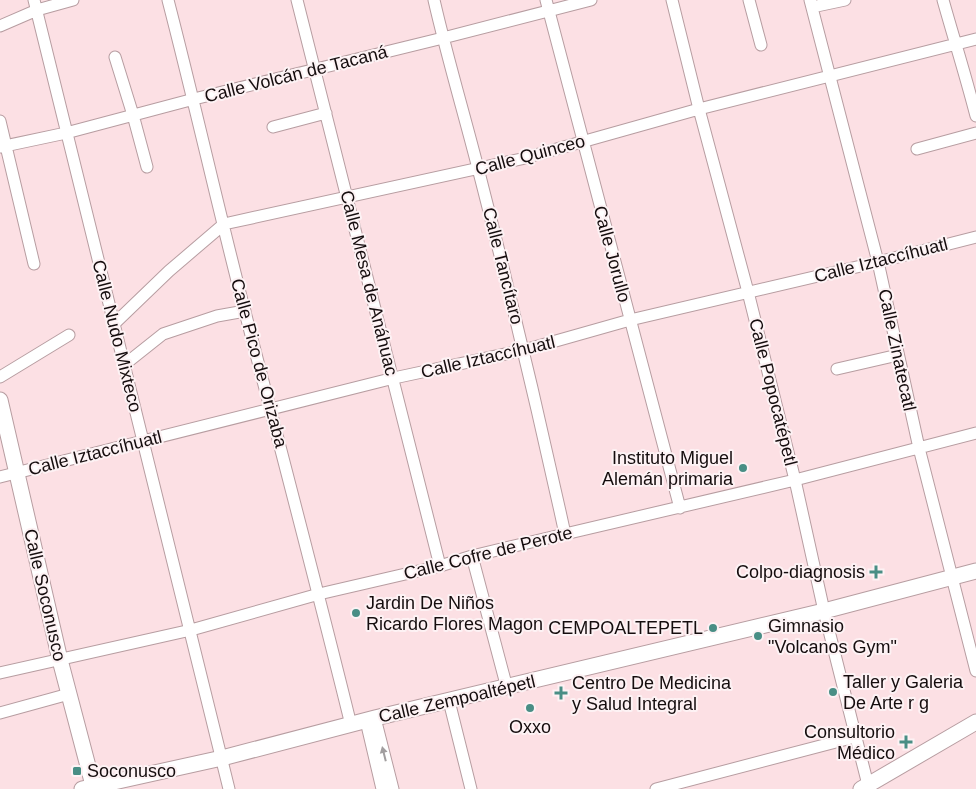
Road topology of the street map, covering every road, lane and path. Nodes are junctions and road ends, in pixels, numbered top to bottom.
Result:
1 (73, 0) edge
2 (168, 0) edge
3 (297, 0) edge
4 (434, 0) edge
5 (591, 0) edge
6 (672, 0) edge
7 (749, 0) edge
8 (845, 0) edge
9 (943, 0) edge
10 (811, 4) edge
11 (36, 5) edge
12 (548, 6) edge
13 (0, 26) edge
14 (443, 38) junction
15 (976, 39) edge
16 (955, 44) junction
17 (761, 45) dead end
18 (115, 57) dead end
19 (314, 68) junction
20 (829, 76) junction
21 (194, 99) junction
22 (699, 109) junction
23 (326, 113) junction
24 (133, 114) junction
25 (976, 116) edge
26 (0, 121) edge
27 (273, 127) dead end
28 (66, 133) junction
29 (976, 134) edge
30 (583, 142) junction
31 (3, 146) edge
32 (918, 149) dead end
33 (147, 167) dead end
34 (478, 169) junction
35 (347, 196) junction
36 (224, 224) junction
37 (976, 236) edge
38 (878, 262) junction
39 (34, 264) dead end
40 (748, 292) junction
41 (245, 311) junction
42 (630, 320) junction
43 (115, 324) junction
44 (69, 336) dead end
45 (524, 350) junction
46 (898, 355) junction
47 (124, 365) junction
48 (837, 369) dead end
49 (0, 377) edge
50 (394, 378) junction
51 (0, 400) edge
52 (271, 408) junction
53 (976, 433) edge
54 (144, 441) junction
55 (919, 448) junction
56 (16, 473) junction
57 (0, 477) edge
58 (794, 480) junction
59 (680, 508) junction
60 (565, 534) junction
61 (472, 556) junction
62 (440, 566) junction
63 (976, 571) edge
64 (952, 579) junction
65 (319, 594) junction
66 (824, 611) junction
67 (190, 630) junction
68 (60, 660) junction
69 (976, 671) edge
70 (0, 673) edge
71 (506, 688) junction
72 (69, 694) junction
73 (449, 701) junction
74 (0, 713) edge
75 (371, 720) junction
76 (976, 722) edge
77 (351, 725) junction
78 (855, 737) junction
79 (222, 758) junction
80 (864, 787) edge
81 (90, 788) edge
82 (229, 789) edge
83 (382, 789) edge
84 (393, 789) edge
85 (472, 789) edge
86 (656, 789) edge

1 - 11 street
2 - 21 street, Calle Pico de Orizaba
3 - 19 street, Calle Mesa de Anáhuac
4 - 14 street, Calle Tancítaro
5 - 12 street, Calle Volcán de Tacaná
6 - 22 street, Calle Popocatépetl
7 - 17 street
8 - 10 street
9 - 16 street
10 - 20 street, Calle Zinatecatl
11 - 13 street
11 - 28 street, Calle Nudo Mixteco
12 - 14 street, Calle Volcán de Tacaná
12 - 30 street, Calle Jorullo
14 - 19 street, Calle Volcán de Tacaná
14 - 34 street, Calle Tancítaro
15 - 16 street, Calle Quinceo
16 - 20 street, Calle Quinceo
16 - 25 street
18 - 24 street
19 - 21 street, Calle Volcán de Tacaná
19 - 23 street, Calle Mesa de Anáhuac
20 - 22 street, Calle Quinceo
20 - 38 street, Calle Zinatecatl
21 - 24 street, Calle Volcán de Tacaná
21 - 36 street, Calle Pico de Orizaba
22 - 30 street, Calle Quinceo
22 - 40 street, Calle Popocatépetl
23 - 27 street
23 - 35 street, Calle Mesa de Anáhuac
24 - 28 street, Calle Volcán de Tacaná
24 - 33 street
26 - 31 street
28 - 31 street, Calle Volcán de Tacaná
28 - 43 street, Calle Nudo Mixteco
29 - 32 street
30 - 34 street, Calle Quinceo
30 - 42 street, Calle Jorullo
31 - 39 street
34 - 35 street, Calle Quinceo
34 - 45 street, Calle Tancítaro
35 - 36 street, Calle Quinceo
35 - 50 street, Calle Mesa de Anáhuac
36 - 41 street, Calle Pico de Orizaba
36 - 43 street, Calle Quinceo
37 - 38 street, Calle Iztaccíhuatl
38 - 40 street, Calle Iztaccíhuatl
38 - 46 street, Calle Zinatecatl
40 - 42 street, Calle Iztaccíhuatl
40 - 58 street, Calle Popocatépetl
41 - 47 street
41 - 52 street, Calle Pico de Orizaba
42 - 45 street, Calle Iztaccíhuatl
42 - 59 street, Calle Jorullo
43 - 47 street, Calle Nudo Mixteco
44 - 49 street
45 - 50 street, Calle Iztaccíhuatl
45 - 60 street, Calle Tancítaro
46 - 48 street
46 - 55 street, Calle Zinatecatl
47 - 54 street, Calle Nudo Mixteco
50 - 52 street, Calle Iztaccíhuatl
50 - 62 street, Calle Mesa de Anáhuac
51 - 56 main road, Calle Soconusco
52 - 54 street, Calle Iztaccíhuatl
52 - 65 street, Calle Pico de Orizaba
53 - 55 street, Calle Cofre de Perote
54 - 56 street, Calle Iztaccíhuatl
54 - 67 street, Calle Nudo Mixteco
55 - 58 street, Calle Cofre de Perote
55 - 64 street, Calle Zinatecatl
56 - 57 street, Calle Iztaccíhuatl
56 - 68 main road, Calle Soconusco
58 - 59 street, Calle Cofre de Perote
58 - 66 street, Calle Popocatépetl
59 - 60 street, Calle Cofre de Perote
60 - 61 street, Calle Cofre de Perote
61 - 62 street, Calle Cofre de Perote
61 - 71 street
62 - 65 street, Calle Cofre de Perote
63 - 64 main road, Calle Zempoaltépetl
64 - 66 main road, Calle Zempoaltépetl
64 - 69 street, Calle Zinatecatl
65 - 67 street, Calle Cofre de Perote
65 - 77 street, Calle Pico de Orizaba
66 - 71 main road, Calle Zempoaltépetl
66 - 78 street, Calle Popocatépetl
67 - 68 street, Calle Cofre de Perote
67 - 79 street, Calle Nudo Mixteco
68 - 70 street, Calle Cofre de Perote
68 - 72 main road, Calle Soconusco
71 - 73 main road, Calle Zempoaltépetl
72 - 74 street
72 - 81 main road, Calle Soconusco
73 - 75 main road, Calle Zempoaltépetl
73 - 85 street
75 - 77 main road, Calle Zempoaltépetl
75 - 83 street
84 -> 75 street
76 - 80 main road
77 - 79 main road, Calle Zempoaltépetl
78 - 80 street, Calle Popocatépetl
78 - 86 street
79 - 81 main road, Calle Zempoaltépetl
79 - 82 street, Calle Nudo Mixteco

